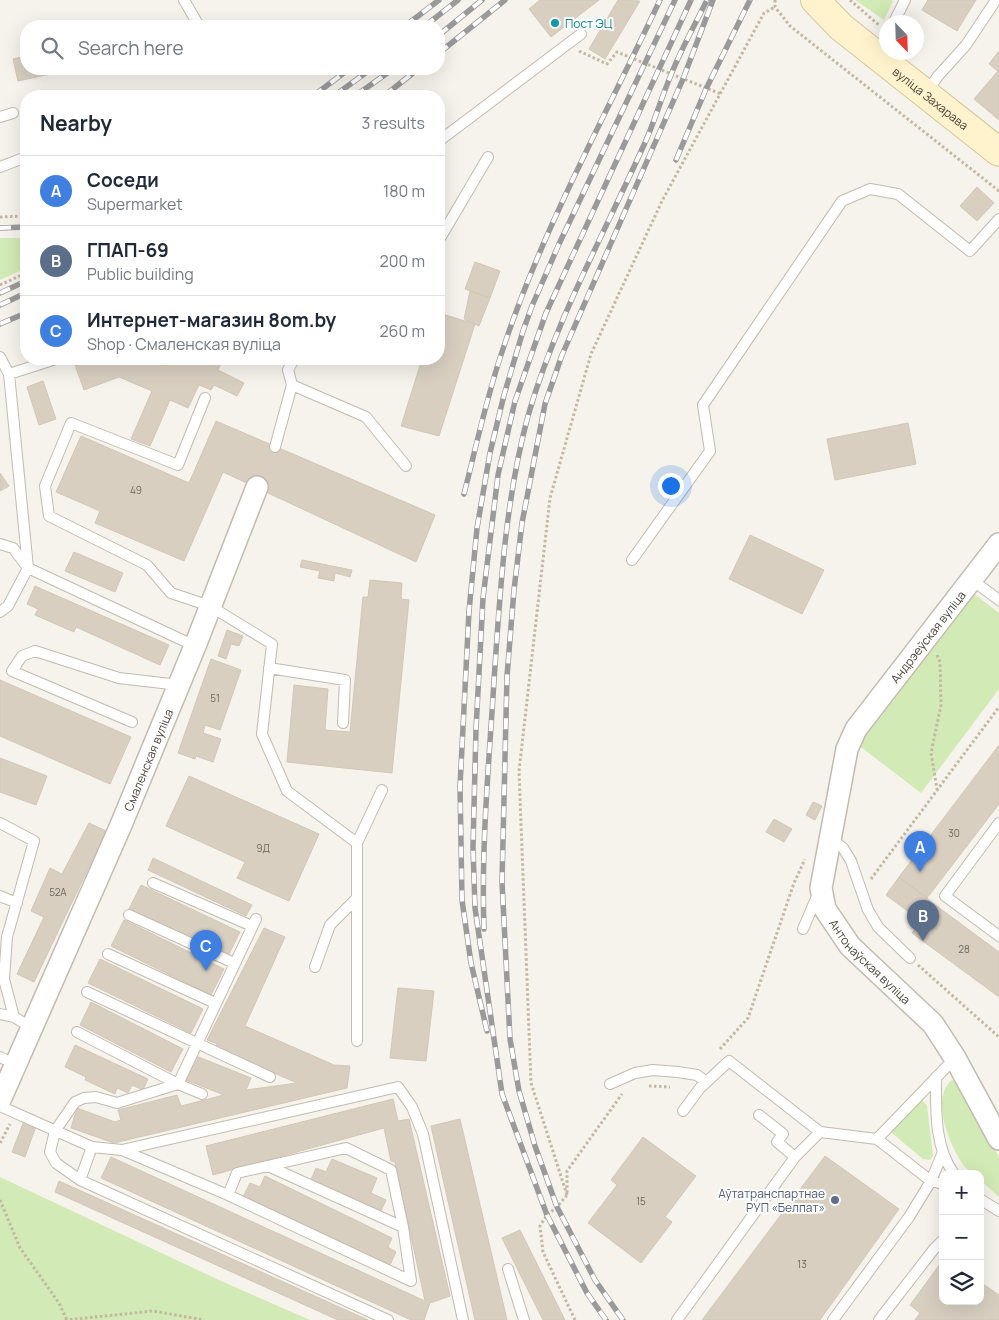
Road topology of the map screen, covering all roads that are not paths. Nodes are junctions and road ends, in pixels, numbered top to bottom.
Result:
1 (184, 0) edge
2 (815, 0) edge
3 (905, 0) edge
4 (996, 0) edge
5 (898, 15) edge
6 (195, 20) edge
7 (580, 34) dead end
8 (879, 45) edge
9 (894, 60) edge
10 (925, 94) junction
11 (13, 113) dead end
12 (0, 118) edge
13 (445, 137) edge
14 (999, 152) edge
15 (488, 157) dead end
16 (20, 159) edge
17 (0, 167) edge
18 (999, 219) edge
19 (445, 230) edge
20 (0, 357) edge
21 (37, 365) edge
22 (291, 365) edge
23 (9, 374) junction
24 (292, 385) junction
25 (206, 398) dead end
26 (275, 447) dead end
27 (406, 466) dead end
28 (257, 487) dead end
29 (0, 544) edge
30 (999, 544) edge
31 (632, 560) dead end
32 (28, 568) junction
33 (972, 580) junction
34 (999, 600) edge
35 (210, 606) junction
36 (0, 612) edge
37 (195, 646) junction
38 (269, 668) junction
39 (179, 685) junction
40 (132, 722) dead end
41 (343, 723) dead end
42 (856, 729) joint
43 (382, 790) dead end
44 (0, 823) edge
45 (999, 823) edge
46 (830, 838) junction
47 (358, 843) junction
48 (153, 883) dead end
49 (821, 888) junction
50 (0, 896) edge
51 (357, 898) junction
52 (17, 903) junction
53 (130, 915) dead end
54 (802, 929) dead end
55 (999, 936) edge
56 (108, 954) dead end
57 (910, 958) road end
58 (234, 963) junction
59 (315, 967) dead end
60 (87, 992) dead end
61 (215, 1003) junction
62 (0, 1014) edge
63 (23, 1023) junction
64 (77, 1032) dead end
65 (357, 1041) dead end
66 (197, 1042) junction
67 (955, 1058) junction
68 (270, 1077) dead end
69 (936, 1077) junction
70 (4, 1081) edge
71 (706, 1082) junction
72 (178, 1084) junction
73 (610, 1084) dead end
74 (202, 1094) dead end
75 (683, 1111) dead end
76 (759, 1115) dead end
77 (55, 1130) junction
78 (820, 1132) junction
79 (877, 1138) junction
80 (999, 1139) edge
81 (92, 1147) junction
82 (122, 1150) junction
83 (943, 1152) junction
84 (795, 1157) junction
85 (268, 1166) junction
86 (952, 1170) edge
87 (80, 1180) junction
88 (931, 1181) junction
89 (939, 1183) edge
90 (228, 1195) junction
91 (984, 1202) edge
92 (999, 1211) edge
93 (403, 1227) junction
94 (939, 1244) edge
95 (508, 1269) dead end
96 (388, 1320) edge
97 (463, 1320) edge
98 (524, 1320) edge
99 (677, 1320) edge
100 (833, 1320) edge
101 (879, 1320) edge

1 - 6 lane
2 - 8 main road, вуліца Захарава
3 - 5 lane
4 - 10 lane
7 - 13 lane
9 - 10 main road, вуліца Захарава
10 - 14 main road, вуліца Захарава
11 - 12 lane
15 - 19 lane
16 - 17 lane
18 - 31 lane
20 - 23 lane
21 - 23 lane
22 - 24 lane
23 - 32 lane
24 - 26 lane
24 - 27 lane
25 - 35 lane
28 - 35 street, Смаленская вуліца
29 - 32 lane
30 - 33 street, Андрэеўская вуліца
32 - 36 lane
32 - 37 lane
33 - 34 lane
33 - 42 street, Андрэеўская вуліца
35 - 37 street, Смаленская вуліца
35 - 38 lane
37 - 39 street, Смаленская вуліца
38 - 41 lane
38 - 47 lane
39 - 40 lane
39 - 63 street, Смаленская вуліца
42 - 46 street, Антонаўская вуліца
43 - 47 lane
44 - 52 lane
45 - 55 lane
46 - 49 street, Антонаўская вуліца
46 - 57 lane
47 - 51 lane
48 - 58 lane
49 - 54 lane
49 - 67 street, Антонаўская вуліца
50 - 52 lane
51 - 59 lane
51 - 65 lane
52 - 63 lane
53 - 58 lane
56 - 61 lane
58 - 61 lane
60 - 66 lane
61 - 66 lane
62 - 63 lane
63 - 70 street, Смаленская вуліца
64 - 72 lane
66 - 68 lane
66 - 72 lane
67 - 69 lane
67 - 80 street, Антонаўская вуліца
69 - 79 lane
69 - 83 lane
70 - 77 lane
71 - 73 lane
71 - 75 lane
71 - 78 lane
72 - 74 lane
72 - 77 lane
76 - 84 lane
77 - 81 lane
77 - 87 lane
78 - 79 lane
78 - 84 lane
79 - 88 lane
81 - 82 lane
81 - 87 lane
82 - 90 lane
82 - 97 lane
83 - 86 lane
83 - 88 lane
84 - 99 lane
85 - 90 lane
85 - 93 lane
85 - 93 lane
87 - 96 lane
88 - 89 lane
88 - 100 lane
90 - 93 lane
91 - 92 lane
94 - 101 lane
95 - 98 lane

